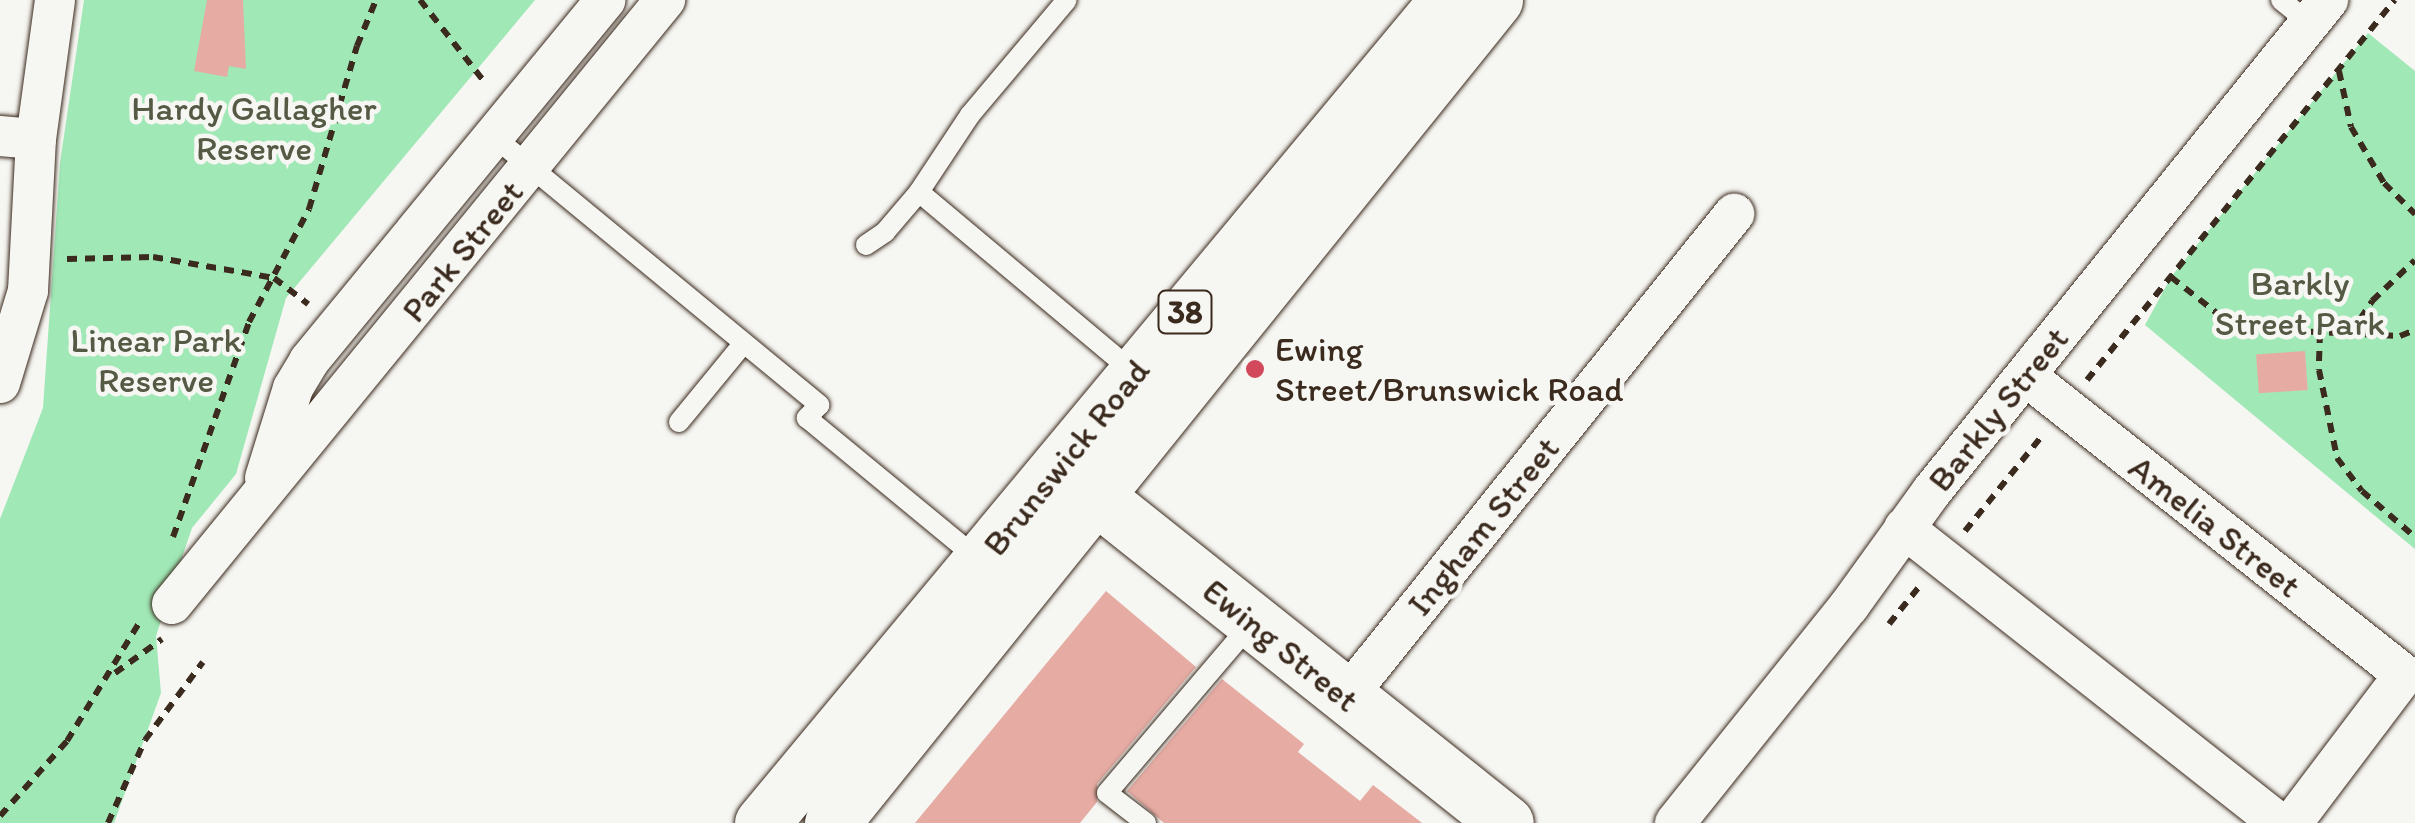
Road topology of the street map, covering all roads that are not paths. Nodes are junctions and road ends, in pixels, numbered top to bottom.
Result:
1 (55, 0) edge
2 (606, 0) edge
3 (665, 0) edge
4 (1067, 0) edge
5 (1447, 0) edge
6 (1495, 0) edge
7 (2306, 8) edge
8 (494, 136) junction
9 (18, 138) edge
10 (531, 167) junction
11 (16, 186) edge
12 (919, 192) junction
13 (1734, 214) dead end
14 (866, 245) dead end
15 (743, 344) junction
16 (1135, 373) junction
17 (2026, 376) junction
18 (0, 383) edge
19 (679, 422) dead end
20 (1077, 481) junction
21 (257, 501) junction
22 (1904, 528) junction
23 (980, 561) junction
24 (158, 608) road end
25 (1252, 623) junction
26 (2410, 680) edge
27 (1346, 697) junction
28 (762, 823) edge
29 (832, 823) edge
30 (1146, 823) edge
31 (1506, 823) edge
32 (1675, 823) edge
33 (2279, 823) edge
34 (2292, 823) edge

1 - 9 street
2 - 8 street, Park Street
3 - 10 street, Park Street
4 - 12 lane
5 - 16 main road, Brunswick Road / 38
6 - 20 main road, Brunswick Road / 38
7 - 17 street, Barkly Street
8 - 10 lane
8 - 21 street, Park Street
9 - 11 street
10 - 15 lane
10 - 21 street, Park Street
11 - 18 street
12 - 14 lane
12 - 16 lane
13 - 27 street, Ingham Street
15 - 19 lane
15 - 23 lane
16 - 20 main road, Brunswick Road / 38
17 - 22 street, Barkly Street
17 - 26 street, Amelia Street
20 - 23 main road, Brunswick Road / 38
20 - 25 main road, Ewing Street
20 - 29 main road, Brunswick Road / 38
21 - 24 street, Park Street
22 - 32 street, Barkly Street
22 - 33 street
23 - 28 main road, Brunswick Road / 38
25 - 27 main road, Ewing Street
25 - 30 lane
26 - 34 street, Amelia Street
27 - 31 main road, Ewing Street

